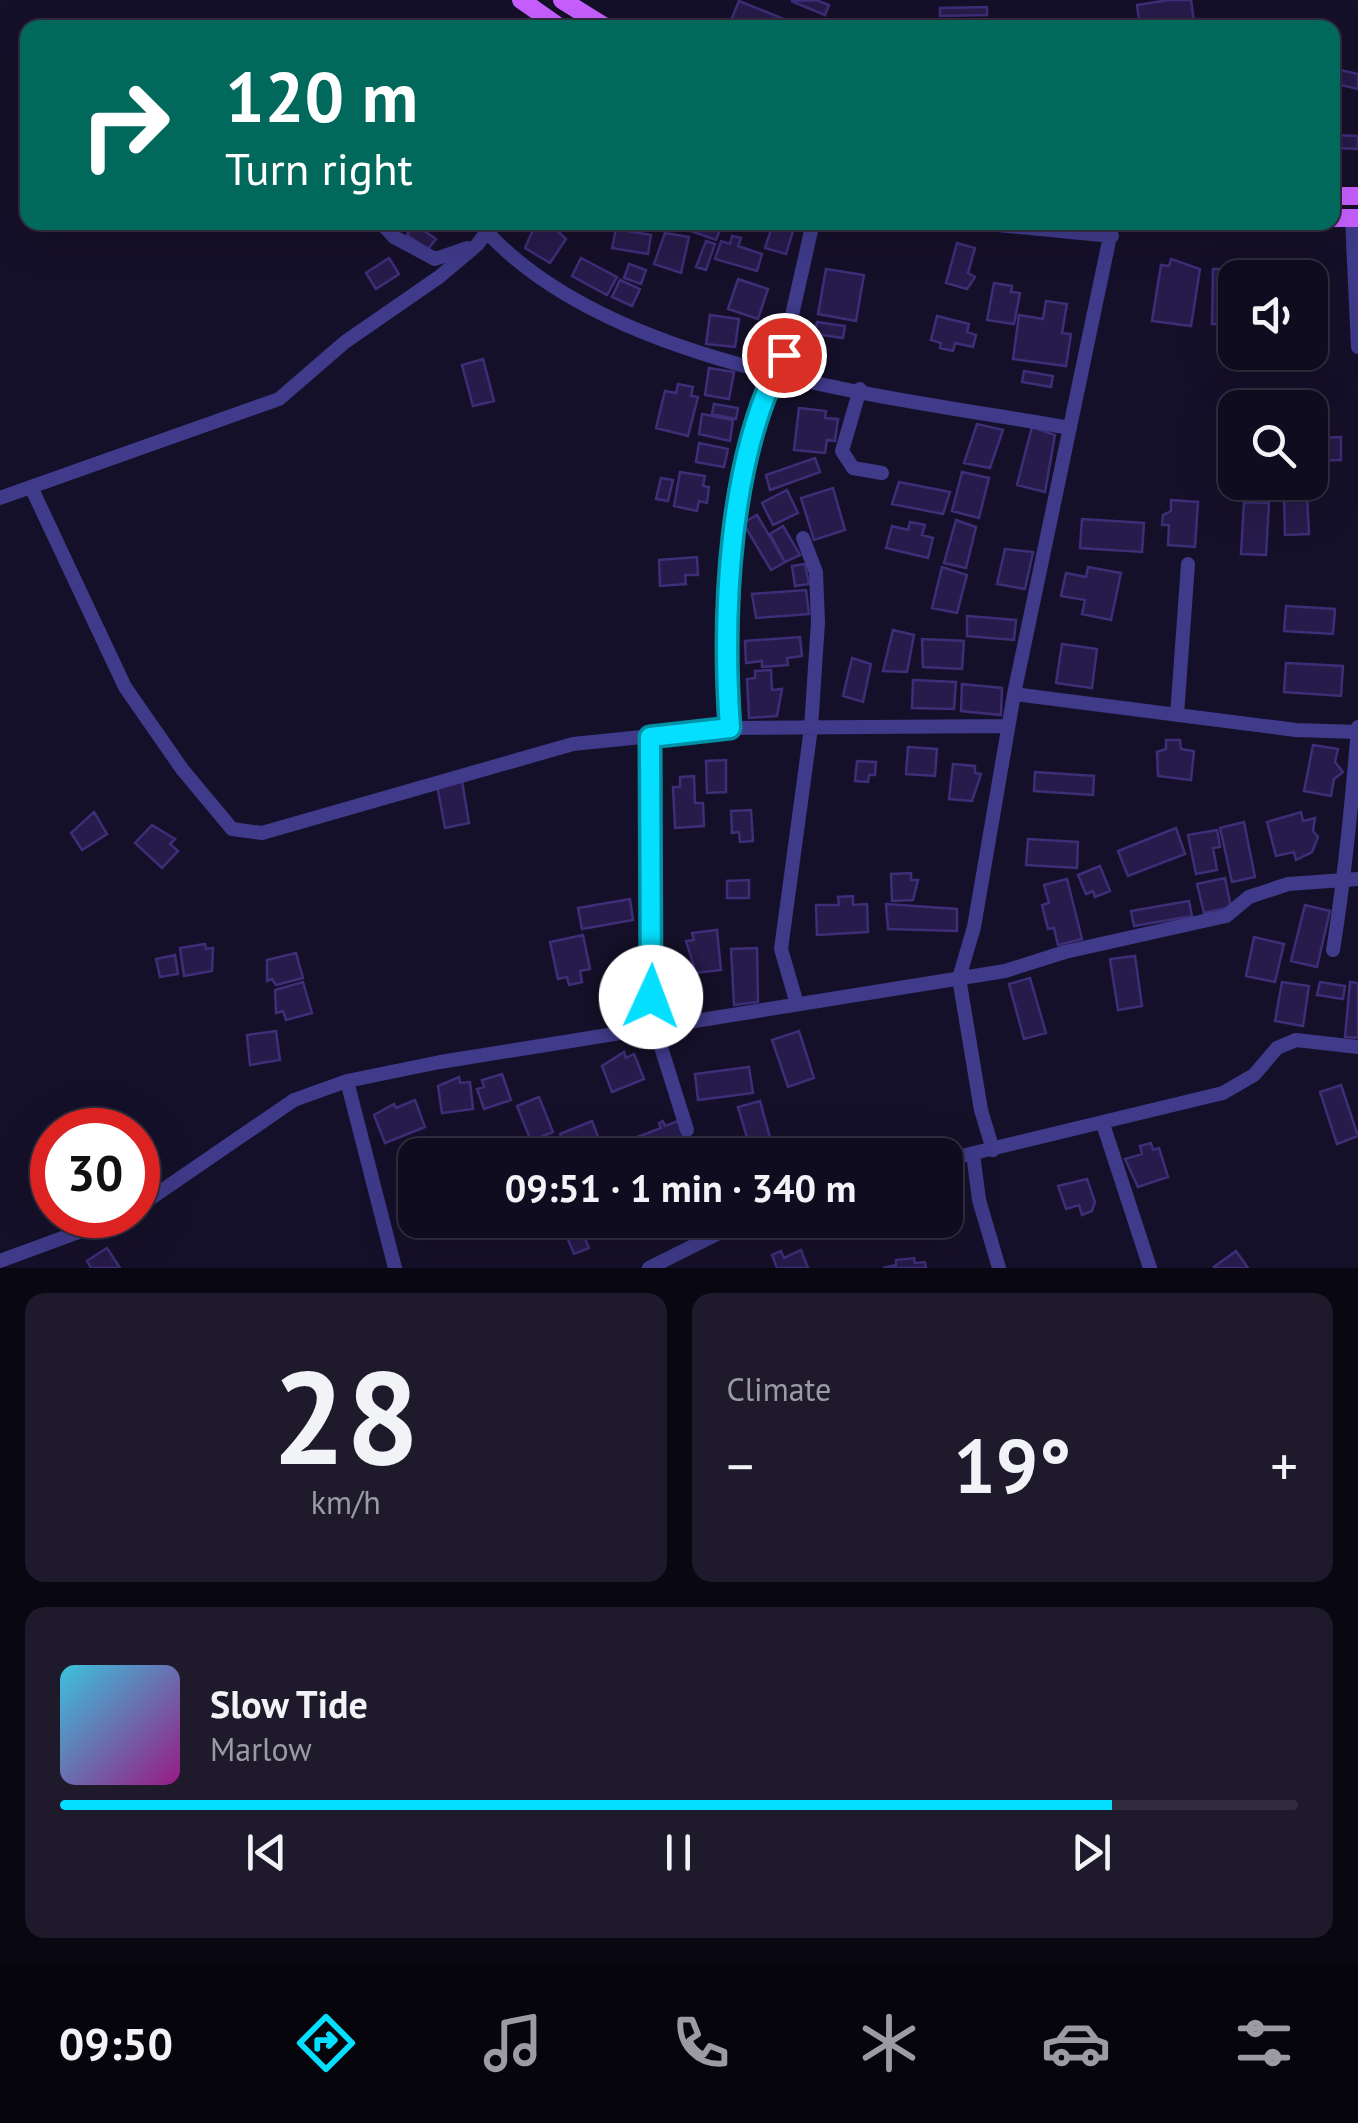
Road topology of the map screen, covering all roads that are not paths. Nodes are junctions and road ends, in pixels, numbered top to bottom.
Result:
1 (521, 0) edge
2 (562, 0) edge
3 (550, 20) edge
4 (594, 20) edge
5 (1347, 218) edge
6 (387, 230) edge
7 (488, 230) edge
8 (492, 230) edge
9 (811, 230) edge
10 (1113, 230) edge
11 (477, 245) junction
12 (1358, 348) edge
13 (774, 372) junction
14 (860, 389) junction
15 (1070, 428) junction
16 (882, 472) dead end
17 (31, 488) junction
18 (0, 498) edge
19 (803, 538) dead end
20 (1188, 564) dead end
21 (1014, 694) junction
22 (1176, 715) junction
23 (1008, 726) junction
24 (730, 728) junction
25 (811, 728) junction
26 (1358, 730) edge
27 (650, 737) junction
28 (1351, 878) edge
29 (1332, 950) dead end
30 (960, 978) junction
31 (797, 1004) junction
32 (655, 1028) junction
33 (1358, 1047) edge
34 (347, 1081) junction
35 (1103, 1124) junction
36 (687, 1130) dead end
37 (993, 1150) junction
38 (972, 1154) junction
39 (963, 1156) edge
40 (160, 1191) edge
41 (62, 1238) edge
42 (709, 1238) edge
43 (0, 1261) edge
44 (395, 1268) edge
45 (650, 1268) edge
46 (999, 1268) edge
47 (1150, 1268) edge

1 - 3 main road
2 - 4 main road
5 - 12 street
6 - 11 street
7 - 11 street
8 - 13 street
9 - 13 street
10 - 15 street
11 - 17 street
13 - 14 street
13 - 24 street
14 - 15 street
14 - 16 street
15 - 21 street
17 - 18 street
17 - 27 street
19 - 25 street
20 - 22 street
21 - 22 street
21 - 23 street
22 - 26 street
23 - 25 street
23 - 30 street
24 - 25 street
24 - 27 street
25 - 31 street
26 - 28 street
27 - 32 street
28 - 29 street
28 - 30 street
30 - 31 street
30 - 37 street
31 - 32 street
32 - 34 street
32 - 36 street
33 - 35 street
34 - 40 street
34 - 44 street
35 - 37 street
35 - 47 street
37 - 38 street
38 - 39 street
38 - 46 street
41 - 43 street
42 - 45 street

